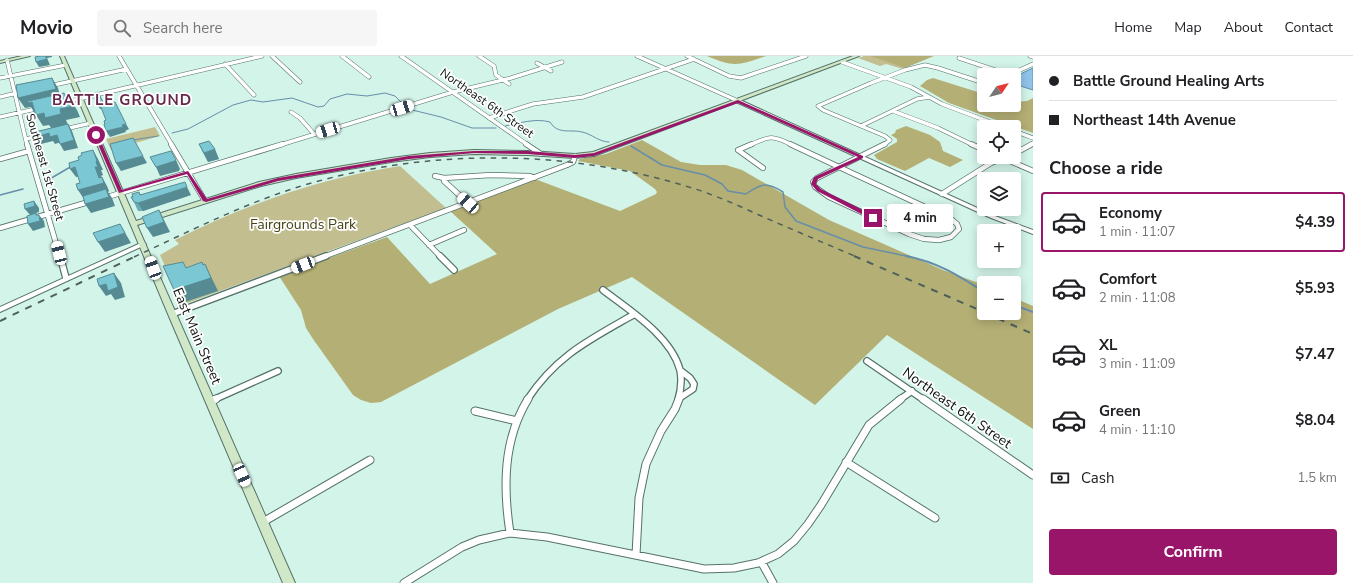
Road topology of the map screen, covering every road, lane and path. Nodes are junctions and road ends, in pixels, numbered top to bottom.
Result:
1 (28, 56) edge
2 (62, 56) edge
3 (119, 56) edge
4 (262, 56) edge
5 (272, 56) edge
6 (342, 56) edge
7 (401, 56) edge
8 (479, 56) edge
9 (636, 56) edge
10 (687, 56) edge
11 (806, 56) edge
12 (857, 56) edge
13 (6, 58) edge
14 (959, 58) dead end
15 (694, 59) junction
16 (0, 62) edge
17 (562, 62) dead end
18 (842, 62) junction
19 (226, 64) junction
20 (537, 64) dead end
21 (1033, 64) edge
22 (66, 65) junction
23 (544, 68) junction
24 (989, 68) edge
25 (127, 69) junction
26 (665, 69) junction
27 (1021, 70) edge
28 (551, 71) dead end
29 (10, 76) junction
30 (369, 77) dead end
31 (0, 78) edge
32 (885, 78) junction
33 (502, 80) junction
34 (73, 81) junction
35 (977, 81) edge
36 (300, 82) dead end
37 (509, 84) dead end
38 (136, 85) junction
39 (45, 87) edge
40 (21, 92) edge
41 (453, 92) junction
42 (14, 94) junction
43 (254, 95) dead end
44 (0, 97) edge
45 (929, 97) junction
46 (80, 98) junction
47 (738, 101) junction
48 (60, 103) edge
49 (46, 106) edge
50 (893, 111) junction
51 (291, 112) dead end
52 (19, 113) junction
53 (0, 117) edge
54 (489, 118) junction
55 (984, 120) edge
56 (91, 123) junction
57 (861, 126) junction
58 (58, 131) edge
59 (45, 134) edge
60 (314, 134) junction
61 (1021, 134) edge
62 (1033, 138) edge
63 (26, 139) junction
64 (1033, 143) edge
65 (977, 147) edge
66 (1021, 150) edge
67 (29, 151) junction
68 (541, 154) junction
69 (575, 156) junction
70 (862, 157) junction
71 (0, 159) edge
72 (989, 164) edge
73 (1018, 164) edge
74 (840, 166) junction
75 (763, 168) dead end
76 (1033, 171) edge
77 (188, 172) junction
78 (434, 176) dead end
79 (444, 178) junction
80 (534, 178) junction
81 (121, 192) junction
82 (942, 194) junction
83 (206, 201) junction
84 (468, 203) junction
85 (49, 214) junction
86 (134, 224) junction
87 (410, 225) junction
88 (0, 228) edge
89 (464, 230) dead end
90 (1033, 232) edge
91 (143, 244) junction
92 (429, 245) junction
93 (454, 270) dead end
94 (66, 278) junction
95 (604, 290) dead end
96 (0, 310) edge
97 (172, 314) junction
98 (633, 315) junction
99 (867, 361) dead end
100 (278, 371) dead end
101 (681, 371) junction
102 (912, 391) junction
103 (680, 397) junction
104 (210, 402) junction
105 (475, 411) dead end
106 (517, 421) junction
107 (370, 460) dead end
108 (846, 462) junction
109 (1033, 475) edge
110 (935, 518) dead end
111 (263, 522) junction
112 (510, 533) junction
113 (636, 555) junction
114 (762, 563) junction
115 (289, 583) edge
116 (404, 583) edge
117 (773, 583) edge

1 - 13 main road
2 - 22 main road, East Main Street
3 - 25 street
4 - 19 street
5 - 36 street
6 - 30 street
7 - 41 street, Northeast 6th Street
8 - 33 street
9 - 26 street
10 - 15 street
11 - 15 street
12 - 18 main road
13 - 16 main road
13 - 29 street, Southeast 1st Street
14 - 24 street
15 - 26 street
17 - 23 street
18 - 32 street
18 - 47 main road
19 - 38 street
19 - 43 street
20 - 23 street
21 - 27 street
22 - 29 street
22 - 34 main road, East Main Street
23 - 28 street
23 - 33 street
25 - 34 street
25 - 38 street
26 - 47 street
26 - 54 street
29 - 31 street
29 - 42 street, Southeast 1st Street
32 - 35 street
32 - 45 street
32 - 57 street
33 - 37 street
33 - 41 street
34 - 39 street
34 - 46 main road, East Main Street
38 - 46 street
38 - 77 street
40 - 42 street
41 - 54 street, Northeast 6th Street
41 - 60 street
42 - 44 street
42 - 52 street, Southeast 1st Street
45 - 50 street
45 - 55 street
46 - 48 street
46 - 56 main road, East Main Street
47 - 69 main road
47 - 70 street
49 - 52 street
50 - 57 street
50 - 65 street
51 - 60 street
52 - 53 street
52 - 63 street, Southeast 1st Street
54 - 68 street, Northeast 6th Street
56 - 58 street
56 - 81 main road, East Main Street
57 - 70 street
59 - 63 street
60 - 77 street
61 - 62 street
63 - 67 street, Southeast 1st Street
64 - 66 street
67 - 71 street
67 - 85 street, Southeast 1st Street
68 - 69 main road
68 - 83 main road
69 - 80 street
70 - 74 street
70 - 82 street
72 - 82 street
73 - 76 street
74 - 74 street
74 - 75 street
77 - 81 street
77 - 83 street
78 - 79 street
79 - 80 street
79 - 84 street
80 - 84 street
81 - 85 street
81 - 86 main road, East Main Street
82 - 90 street
83 - 86 main road
84 - 87 street
85 - 88 street
85 - 94 street, Southeast 1st Street
86 - 91 main road, East Main Street
87 - 92 street
87 - 97 street
89 - 92 street
91 - 94 street
91 - 97 main road, East Main Street
92 - 93 street
94 - 96 street
95 - 98 street
97 - 104 main road, East Main Street
98 - 101 street
98 - 106 street
99 - 102 street, Northeast 6th Street
100 - 104 street
101 - 103 street
101 - 103 street
102 - 108 street
102 - 109 street, Northeast 6th Street
103 - 113 street
104 - 111 main road, East Main Street
105 - 106 street
106 - 112 street
107 - 111 street
108 - 110 street
108 - 114 street
111 - 115 main road, East Main Street
112 - 113 street
112 - 116 street
113 - 114 street
114 - 117 street

